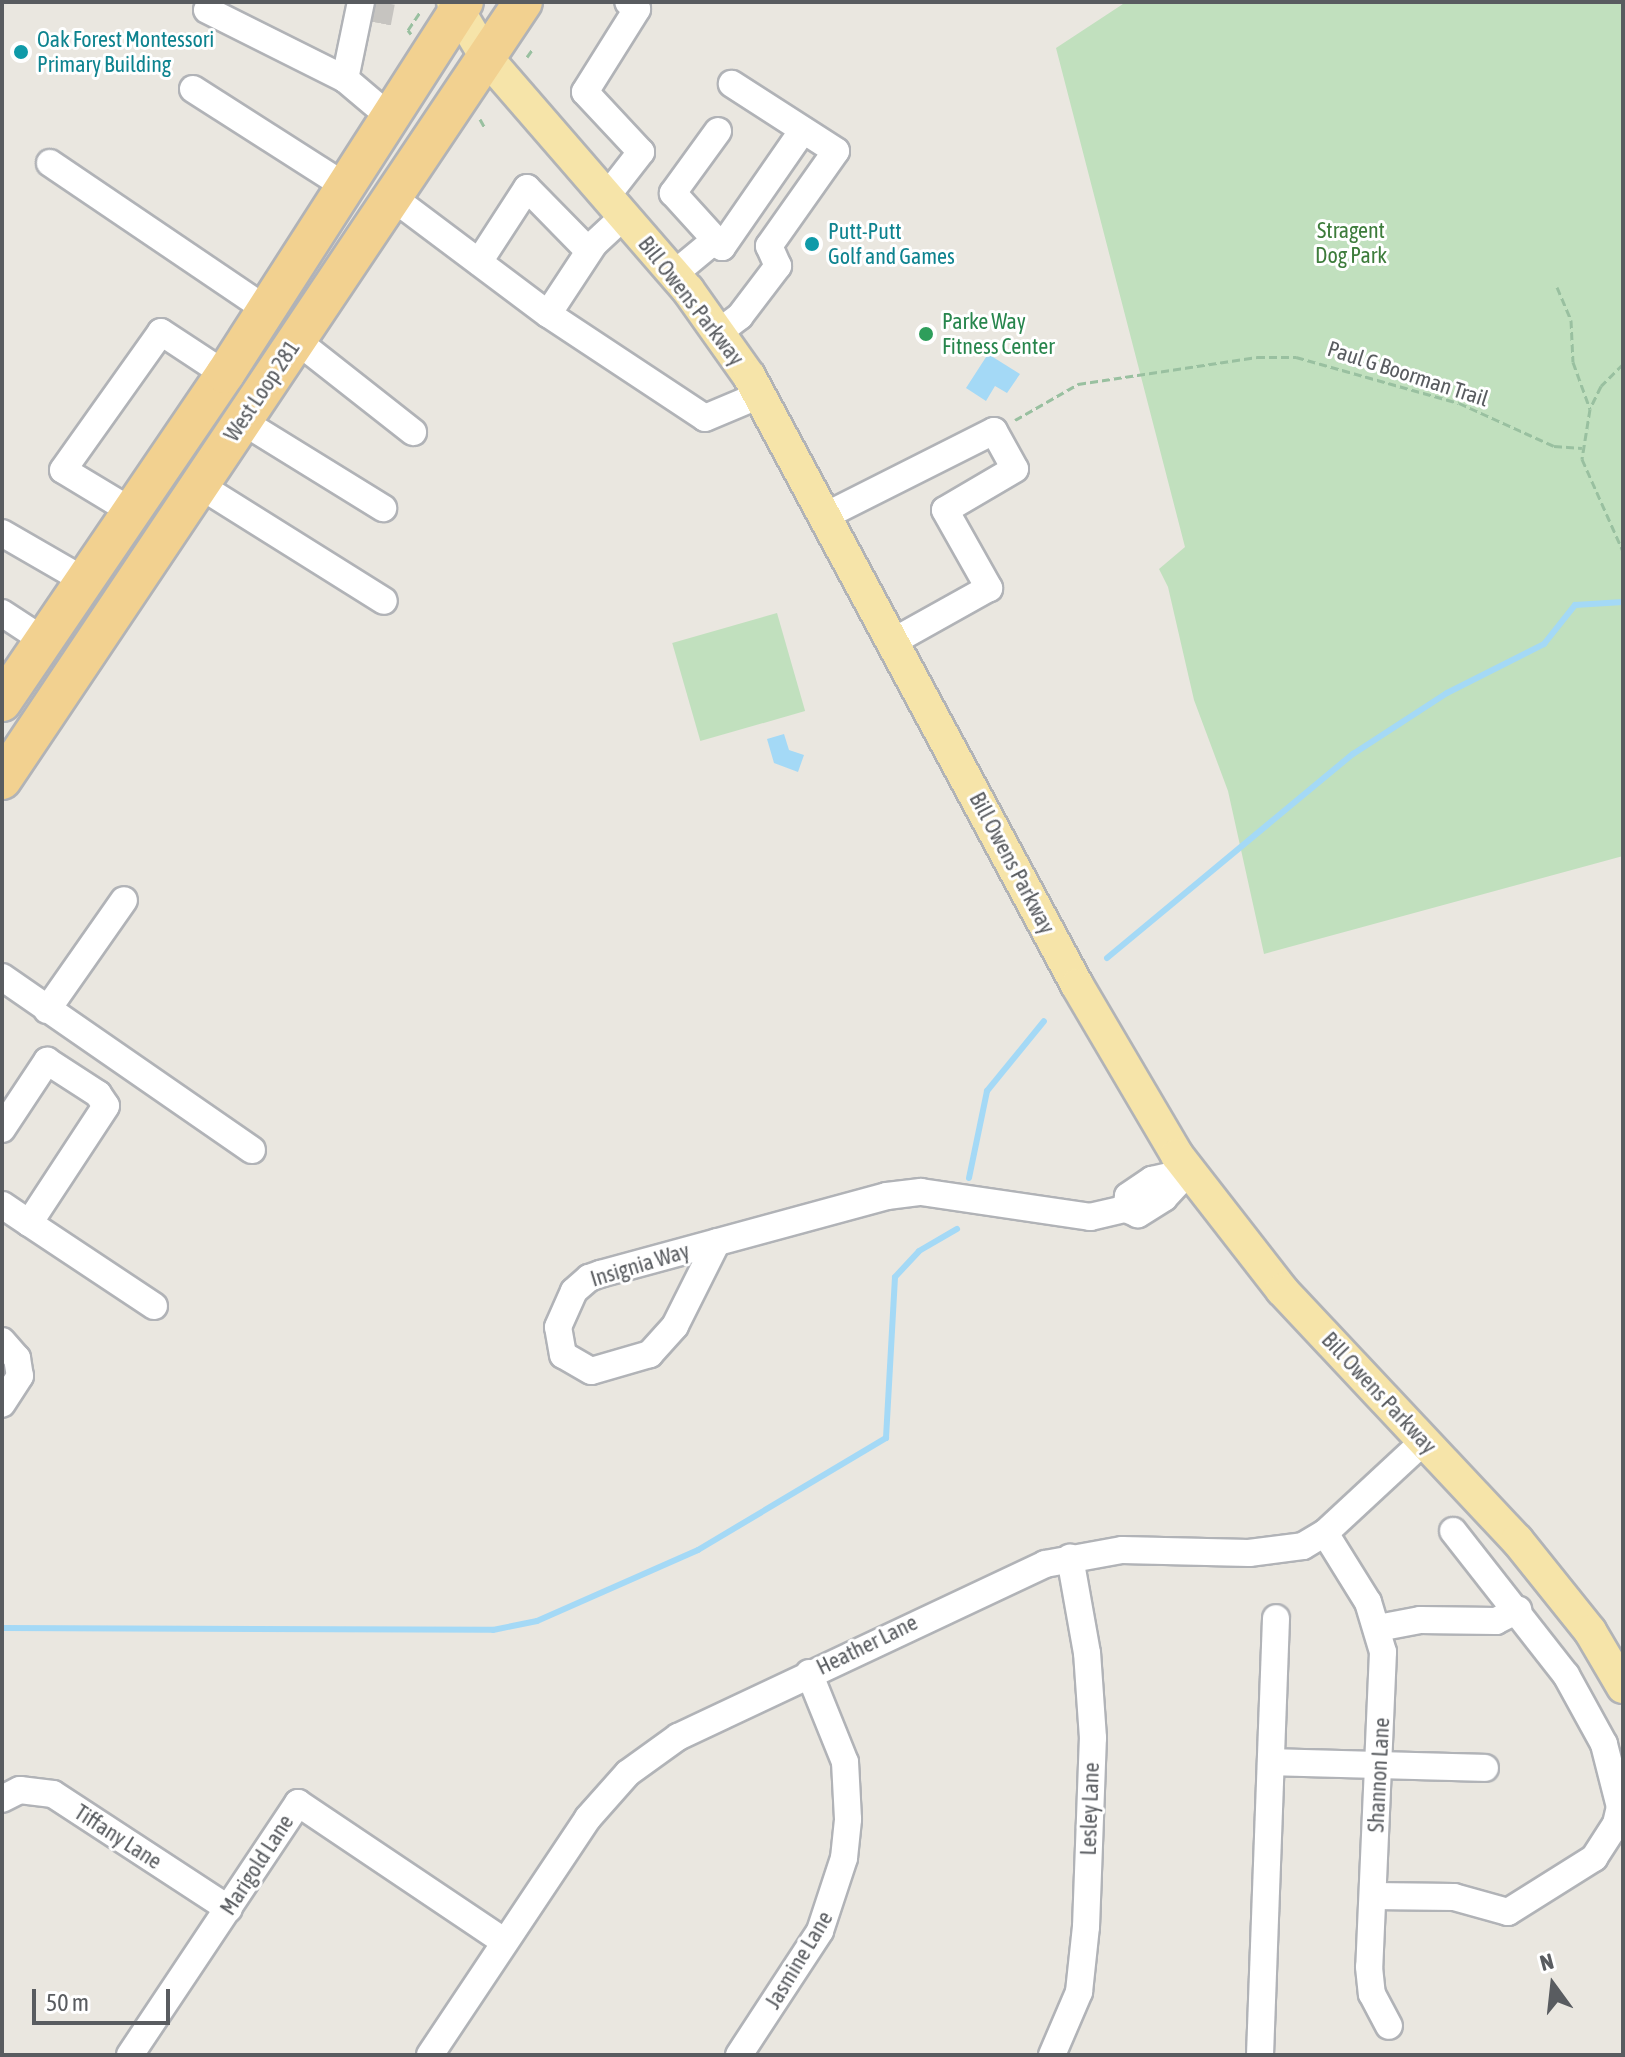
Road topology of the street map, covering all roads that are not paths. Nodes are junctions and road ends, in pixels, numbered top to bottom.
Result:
1 (361, 2) tunnel mouth
2 (523, 2) edge
3 (628, 2) edge
4 (449, 7) edge
5 (207, 10) dead end
6 (378, 23) tunnel mouth
7 (355, 39) junction
8 (486, 57) junction
9 (345, 79) junction
10 (732, 84) dead end
11 (193, 89) dead end
12 (390, 117) junction
13 (803, 130) junction
14 (718, 131) dead end
15 (50, 163) dead end
16 (346, 187) junction
17 (392, 197) junction
18 (615, 207) junction
19 (715, 240) junction
20 (589, 251) junction
21 (479, 262) junction
22 (674, 274) junction
23 (267, 310) junction
24 (548, 314) junction
25 (719, 332) junction
26 (296, 340) junction
27 (225, 374) junction
28 (760, 395) junction
29 (242, 421) junction
30 (413, 432) dead end
31 (199, 485) junction
32 (383, 508) dead end
33 (131, 511) junction
34 (827, 515) junction
35 (2, 533) edge
36 (85, 581) junction
37 (384, 601) dead end
38 (2, 613) edge
39 (43, 640) junction
40 (894, 641) junction
41 (2, 702) edge
42 (2, 780) edge
43 (124, 900) dead end
44 (2, 977) edge
45 (47, 1010) junction
46 (2, 1129) edge
47 (252, 1150) dead end
48 (1188, 1172) junction
49 (2, 1205) edge
50 (29, 1223) junction
51 (717, 1242) junction
52 (154, 1306) dead end
53 (4, 1347) edge
54 (2, 1404) edge
55 (1424, 1441) junction
56 (1453, 1531) dead end
57 (1325, 1533) junction
58 (1070, 1558) junction
59 (1518, 1610) junction
60 (1276, 1618) dead end
61 (1378, 1628) junction
62 (809, 1673) junction
63 (1623, 1687) edge
64 (1271, 1762) junction
65 (1380, 1766) junction
66 (1485, 1768) dead end
67 (2, 1799) edge
68 (1373, 1896) junction
69 (229, 1909) junction
70 (505, 1942) junction
71 (1389, 2026) dead end
72 (130, 2055) edge
73 (430, 2055) edge
74 (739, 2055) edge
75 (1052, 2055) edge
76 (1260, 2055) edge

1 - 7 street
2 - 8 highway, West Loop 281
3 - 18 street
4 - 8 main road, Bill Owens Parkway
4 - 12 highway, West Loop 281
5 - 9 street
6 - 7 street
7 - 9 street
8 - 17 highway, West Loop 281
8 - 18 main road, Bill Owens Parkway
9 - 12 street
10 - 13 street
11 - 16 street
12 - 16 highway, West Loop 281
13 - 19 street
13 - 25 street
14 - 19 street
15 - 23 street
16 - 23 highway, West Loop 281
17 - 21 street
17 - 26 highway, West Loop 281
18 - 20 street
18 - 22 main road, Bill Owens Parkway
19 - 22 street
20 - 21 street
20 - 24 street
21 - 24 street
22 - 25 main road, Bill Owens Parkway
23 - 27 highway, West Loop 281
24 - 28 street
25 - 28 main road, Bill Owens Parkway
26 - 29 highway, West Loop 281
26 - 30 street
27 - 33 highway, West Loop 281
27 - 33 street
28 - 34 main road, Bill Owens Parkway
29 - 31 highway, West Loop 281
29 - 32 street
31 - 37 street
31 - 42 highway, West Loop 281
33 - 36 highway, West Loop 281
34 - 40 main road, Bill Owens Parkway
34 - 40 street
35 - 36 street
36 - 39 highway, West Loop 281
38 - 39 street
39 - 41 highway, West Loop 281
40 - 48 main road, Bill Owens Parkway
43 - 45 street
44 - 45 street
45 - 47 street
46 - 50 street
48 - 51 street, Insignia Way
48 - 55 main road, Bill Owens Parkway
49 - 50 street
50 - 52 street
51 - 51 street, Insignia Way
53 - 54 street
55 - 57 street, Heather Lane
55 - 63 main road, Bill Owens Parkway
56 - 59 street
57 - 58 street, Heather Lane
57 - 61 street, Shannon Lane
58 - 62 street, Heather Lane
58 - 75 street, Lesley Lane
59 - 61 street
59 - 68 street
60 - 64 street
61 - 65 street, Shannon Lane
62 - 70 street, Heather Lane
62 - 74 street, Jasmine Lane
64 - 65 street
64 - 76 street
65 - 66 street
65 - 68 street, Shannon Lane
67 - 69 street, Tiffany Lane
68 - 71 street, Shannon Lane
69 - 70 street, Marigold Lane
69 - 72 street, Marigold Lane
70 - 73 street, Heather Lane

